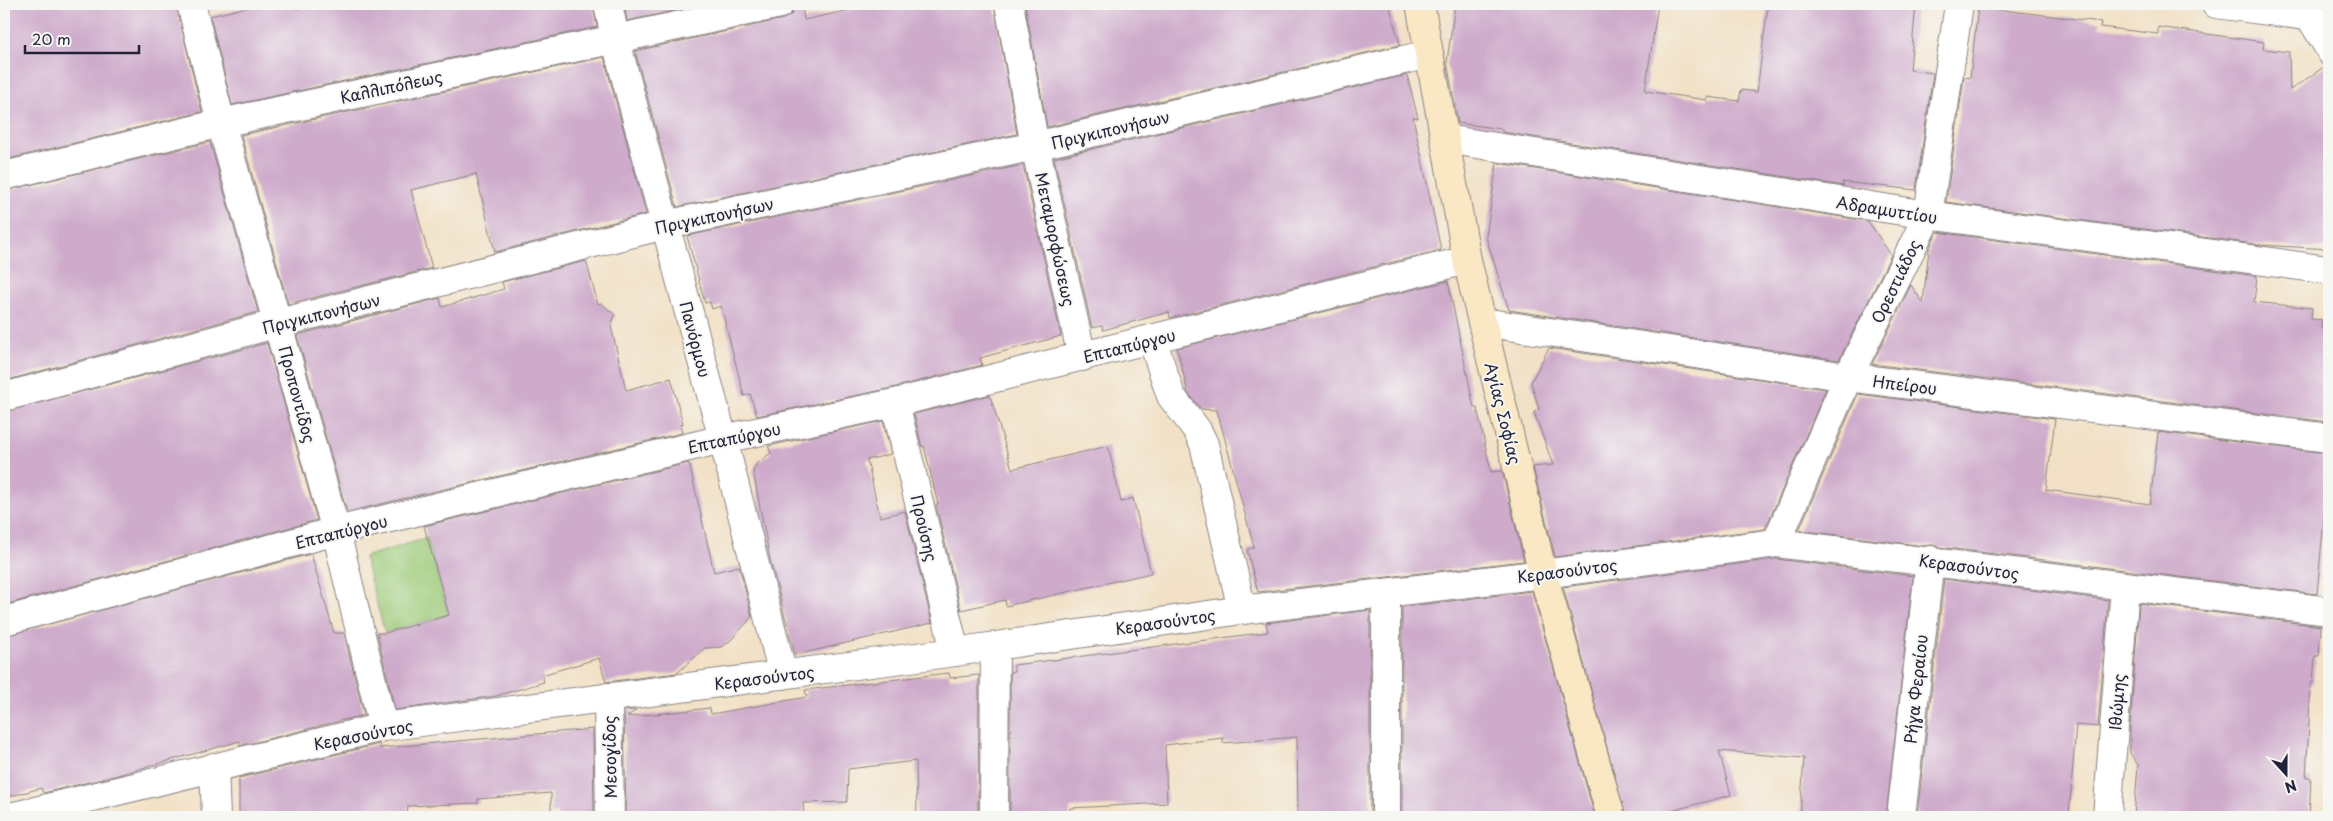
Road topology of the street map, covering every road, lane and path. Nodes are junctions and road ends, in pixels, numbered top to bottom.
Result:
1 (191, 4) edge
2 (608, 4) edge
3 (780, 4) edge
4 (1009, 4) edge
5 (1420, 4) edge
6 (1959, 4) edge
7 (2216, 4) edge
8 (2304, 13) edge
9 (615, 38) junction
10 (1429, 54) junction
11 (2329, 56) edge
12 (221, 123) junction
13 (1445, 139) junction
14 (1035, 146) junction
15 (4, 176) edge
16 (1928, 216) junction
17 (666, 225) junction
18 (1467, 260) junction
19 (2329, 270) edge
20 (1482, 322) junction
21 (279, 323) junction
22 (1152, 339) junction
23 (1082, 357) junction
24 (1848, 377) junction
25 (4, 396) edge
26 (895, 403) junction
27 (2329, 438) edge
28 (723, 439) junction
29 (336, 531) junction
30 (1776, 543) junction
31 (1930, 560) junction
32 (1543, 574) junction
33 (2125, 587) junction
34 (1386, 593) junction
35 (1242, 610) junction
36 (2329, 611) edge
37 (4, 621) edge
38 (995, 646) junction
39 (955, 652) junction
40 (783, 675) junction
41 (608, 697) junction
42 (383, 727) junction
43 (214, 767) junction
44 (10, 817) edge
45 (216, 817) edge
46 (610, 817) edge
47 (994, 817) edge
48 (1386, 817) edge
49 (1611, 817) edge
50 (1900, 817) edge
51 (2108, 817) edge

1 - 12 street, Προποντίδος
2 - 9 street, Πανόρμου
3 - 9 street, Καλλιπόλεως
4 - 14 street, Μεταμορφώσεως
5 - 10 street, Αγίας Σοφίας
6 - 16 street, Ορεστιάδος
7 - 8 street
8 - 11 lane
9 - 12 street, Καλλιπόλεως
9 - 17 street, Πανόρμου
10 - 13 street, Αγίας Σοφίας
10 - 14 street, Πριγκιπονήσων
12 - 15 street, Καλλιπόλεως
12 - 21 street, Προποντίδος
13 - 16 street, Αδραμυττίου
13 - 18 street, Αγίας Σοφίας
14 - 17 street, Πριγκιπονήσων
14 - 23 street, Μεταμορφώσεως
16 - 19 street, Αδραμυττίου
16 - 24 street, Ορεστιάδος
17 - 21 street, Πριγκιπονήσων
17 - 28 street, Πανόρμου
18 - 20 street, Αγίας Σοφίας
18 - 22 street, Επταπύργου
20 - 24 street, Ηπείρου
20 - 32 street, Αγίας Σοφίας
21 - 25 street, Πριγκιπονήσων
21 - 29 street, Προποντίδος
22 - 23 street, Επταπύργου
22 - 35 street
23 - 26 street, Επταπύργου
24 - 27 street, Ηπείρου
24 - 30 street, Ορεστιάδος
26 - 28 street, Επταπύργου
26 - 39 street, Προύσης
28 - 29 street, Επταπύργου
28 - 40 street, Πανόρμου
29 - 37 street, Επταπύργου
29 - 42 street, Προποντίδος
30 - 31 street, Κερασούντος
30 - 32 street, Κερασούντος
31 - 33 street, Κερασούντος
31 - 50 street, Ρήγα Φεραίου
32 - 34 street, Κερασούντος
32 - 49 street, Αγίας Σοφίας
33 - 36 street, Κερασούντος
33 - 51 street, Ιθώμης
34 - 35 street, Κερασούντος
34 - 48 street
35 - 38 street, Κερασούντος
38 - 39 street, Κερασούντος
38 - 47 street
39 - 40 street, Κερασούντος
40 - 41 street, Κερασούντος
41 - 42 street, Κερασούντος
41 - 46 street, Μεσογίδος
42 - 43 street, Κερασούντος
43 - 44 street, Κερασούντος
43 - 45 street

